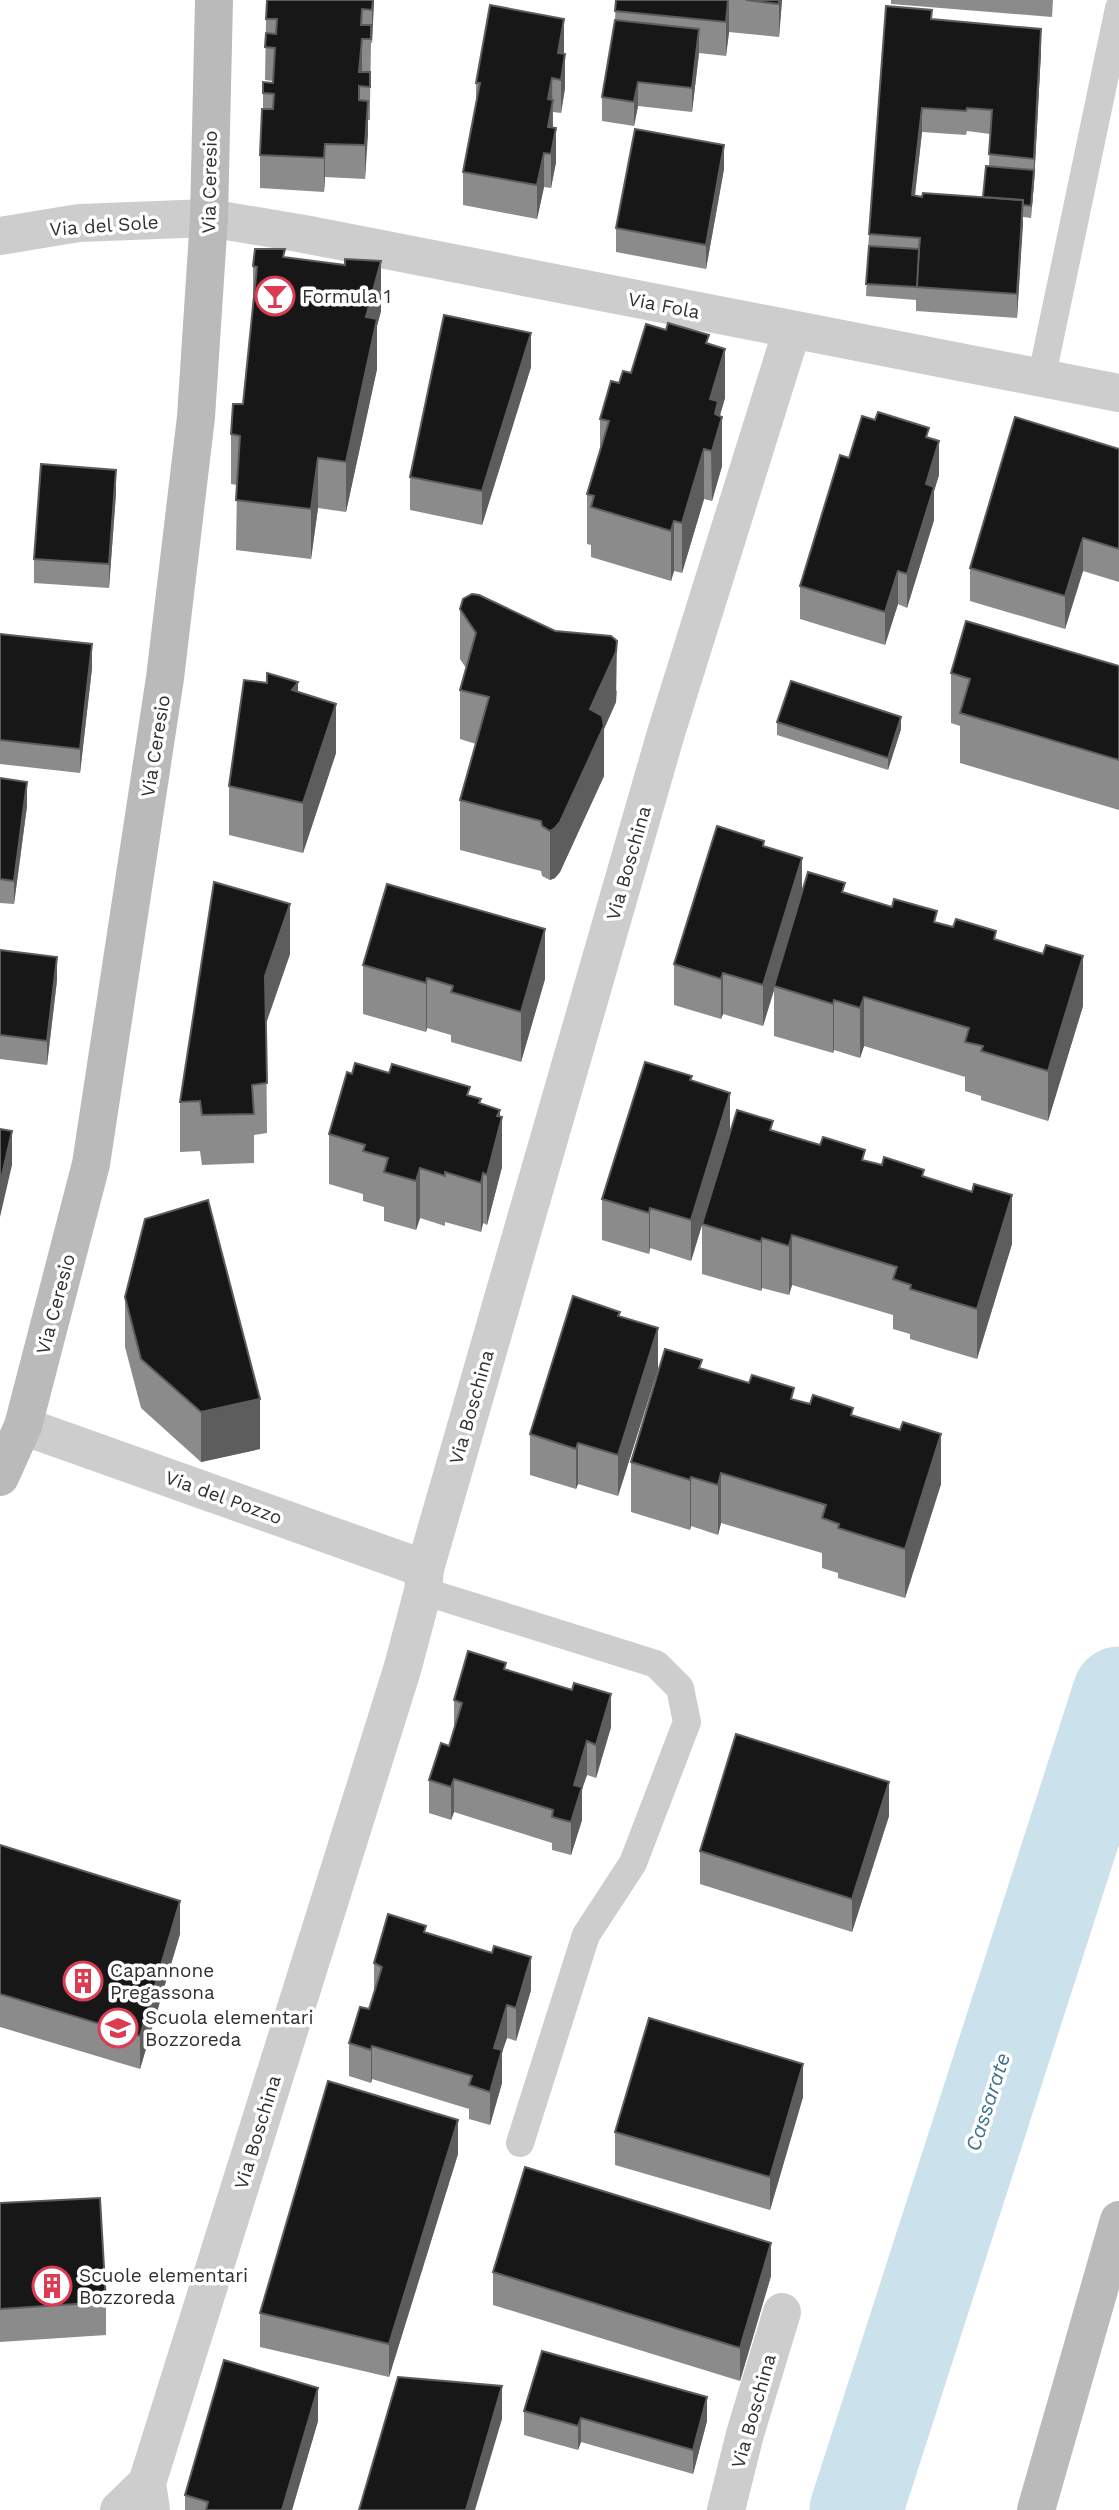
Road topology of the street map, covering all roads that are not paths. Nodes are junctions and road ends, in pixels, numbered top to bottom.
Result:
1 (214, 0) edge
2 (1119, 8) edge
3 (209, 218) junction
4 (0, 236) edge
5 (792, 330) junction
6 (1041, 380) junction
7 (1119, 393) edge
8 (23, 1426) junction
9 (0, 1477) edge
10 (424, 1580) junction
11 (520, 2143) dead end
12 (1119, 2220) edge
13 (782, 2312) dead end
14 (149, 2496) edge
15 (119, 2510) edge
16 (726, 2510) edge
17 (1036, 2510) edge

1 - 3 main road, Via Ceresio
2 - 6 lane
3 - 4 street, Via del Sole
3 - 5 street, Via Fola
3 - 8 main road, Via Ceresio
5 - 6 street, Via Fola
5 - 10 street, Via Boschina
6 - 7 street, Via Fola
8 - 9 main road, Via Ceresio
8 - 10 street, Via del Pozzo
10 - 11 lane
10 - 14 street, Via Boschina
12 - 17 main road
13 - 16 street, Via Boschina
14 - 15 street, Via Boschina

